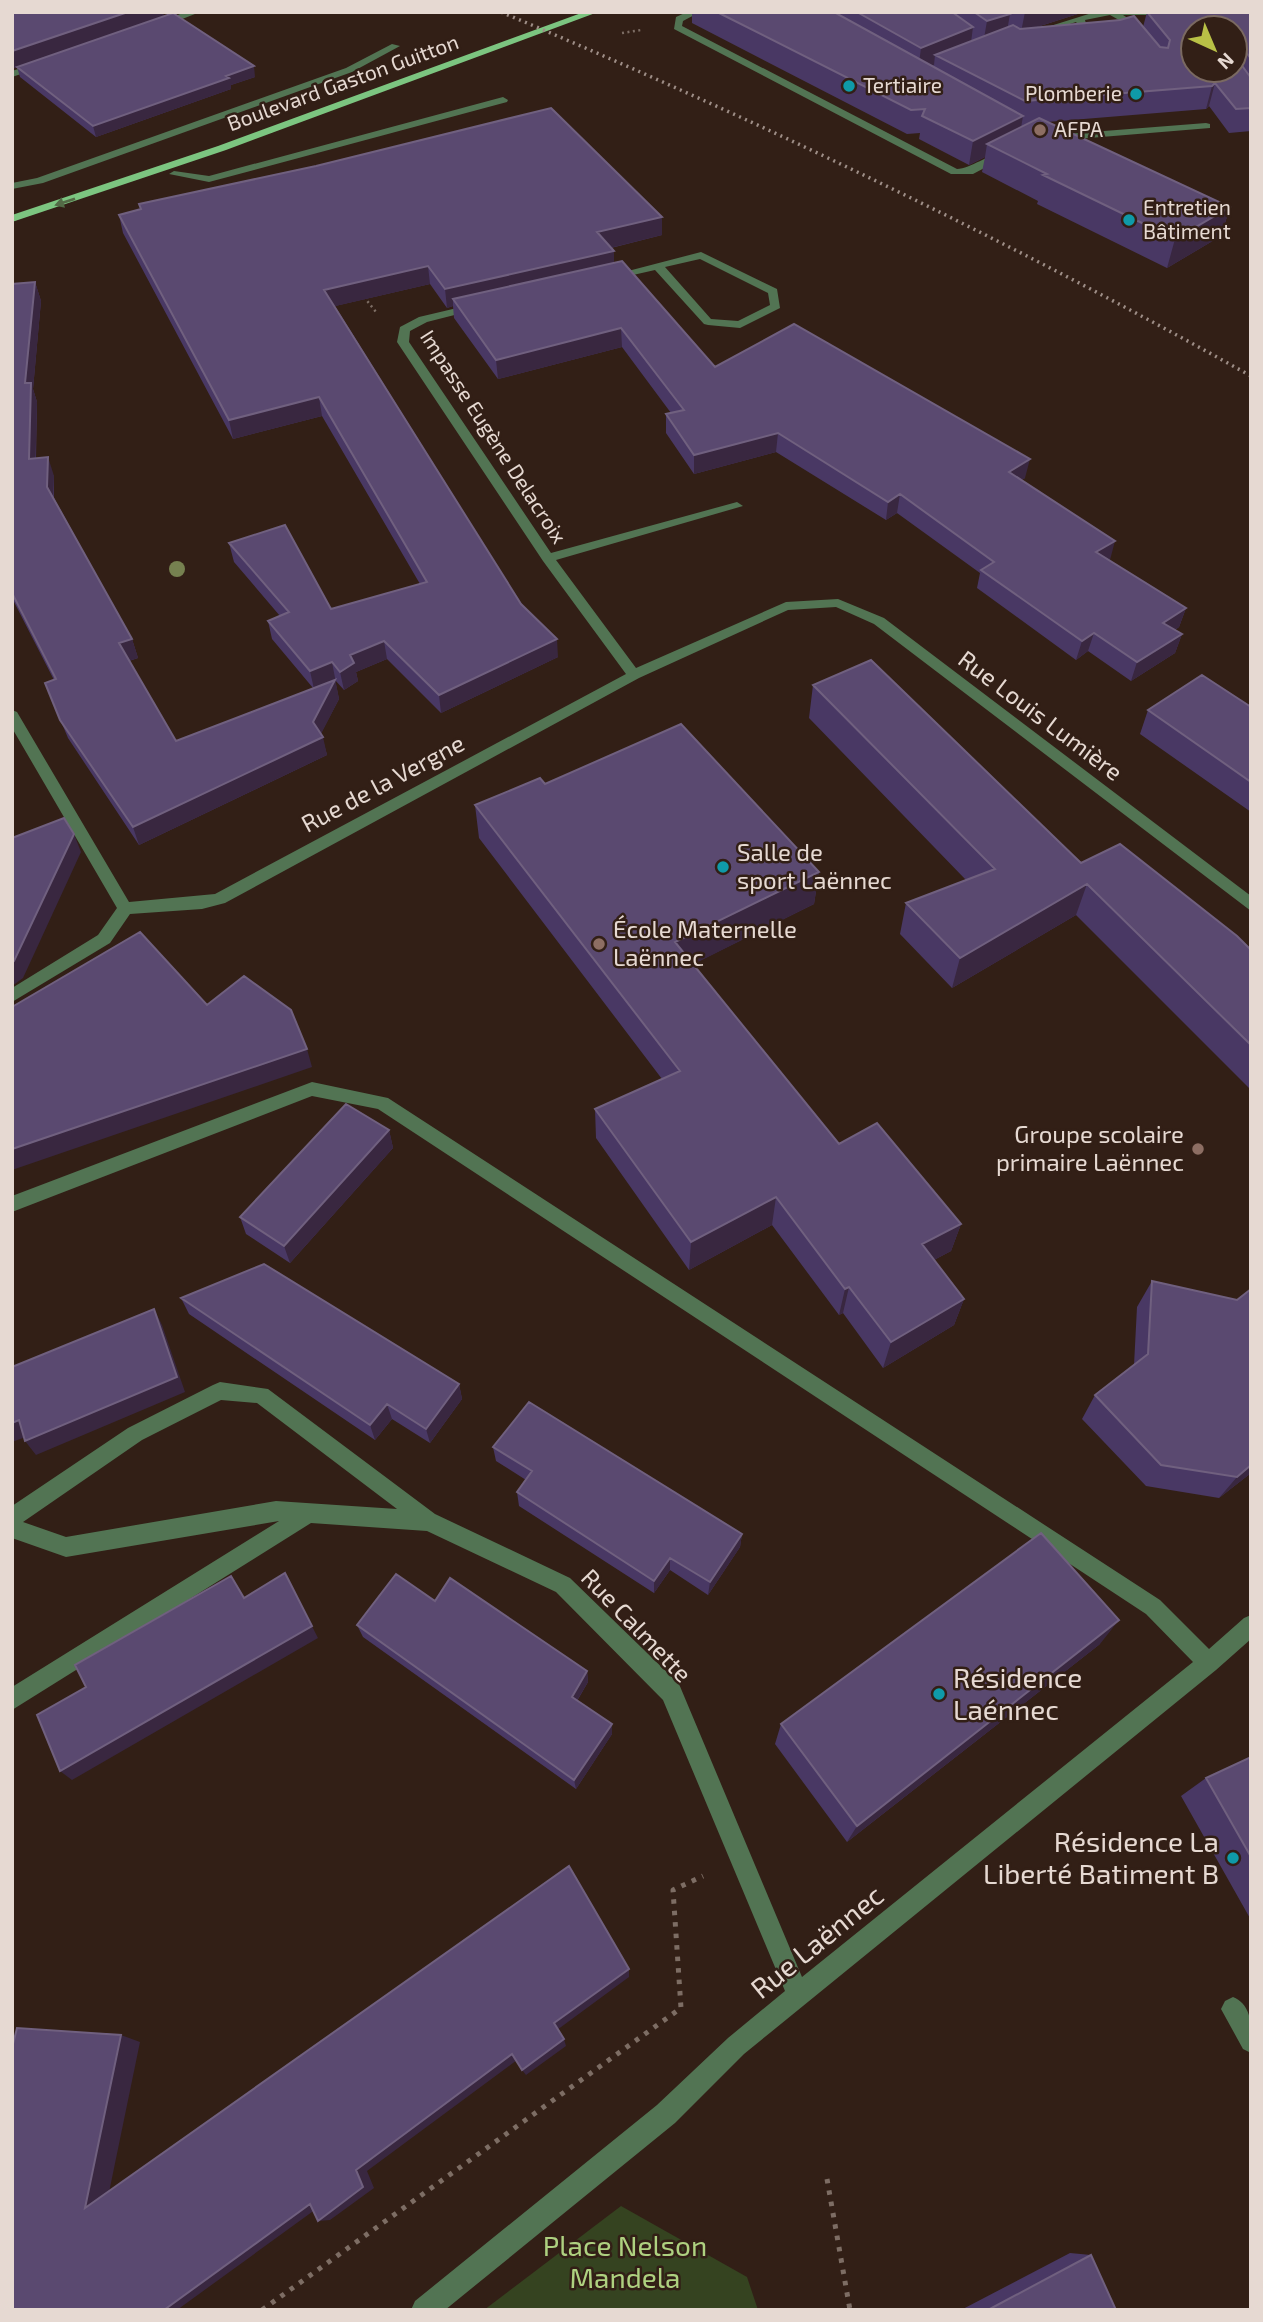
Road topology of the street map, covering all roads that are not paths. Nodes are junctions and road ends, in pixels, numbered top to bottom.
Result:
1 (195, 12) edge
2 (593, 12) edge
3 (695, 12) edge
4 (1111, 12) edge
5 (1194, 14) edge
6 (1077, 15) edge
7 (1179, 18) edge
8 (1154, 25) edge
9 (1143, 29) edge
10 (143, 30) edge
11 (1128, 34) junction
12 (1019, 38) edge
13 (1096, 38) edge
14 (395, 46) dead end
15 (1145, 50) edge
16 (51, 61) edge
17 (12, 74) edge
18 (503, 100) dead end
19 (1206, 126) dead end
20 (1035, 139) edge
21 (222, 148) junction
22 (1013, 150) edge
23 (174, 174) junction
24 (12, 186) edge
25 (12, 219) edge
26 (12, 229) edge
27 (658, 266) junction
28 (593, 281) edge
29 (488, 304) edge
30 (737, 506) dead end
31 (548, 558) junction
32 (786, 606) joint
33 (634, 676) junction
34 (12, 715) edge
35 (1251, 905) edge
36 (124, 908) junction
37 (12, 996) edge
38 (12, 1204) edge
39 (309, 1513) junction
40 (12, 1518) edge
41 (428, 1521) junction
42 (12, 1528) edge
43 (1251, 1625) edge
44 (1209, 1663) junction
45 (12, 1699) edge
46 (798, 1995) junction
47 (1233, 2009) dead end
48 (1251, 2040) edge
49 (424, 2310) edge

1 - 10 street
2 - 21 main road, Boulevard Gaston Guitton
3 - 22 street
4 - 5 street
4 - 6 street
4 - 11 street
6 - 12 street
6 - 13 street
7 - 8 street
9 - 11 street
11 - 15 street
14 - 24 street
16 - 17 street
18 - 23 street
19 - 20 street
21 - 23 main road, Boulevard Gaston Guitton
21 -> 25 main road, Boulevard Gaston Guitton
23 - 26 main road, Boulevard Gaston Guitton
27 - 27 street
27 - 28 street
29 - 31 street, Impasse Eugène Delacroix
30 - 31 street
31 - 33 street, Impasse Eugène Delacroix
32 - 33 street, Rue de la Vergne
32 - 35 street, Rue Louis Lumière
33 - 36 street, Rue de la Vergne
34 - 36 street
36 - 37 street
38 - 44 street
39 - 41 street, Rue Calmette
39 - 42 street, Rue Calmette
39 - 45 street
40 - 41 street
41 - 46 street, Rue Calmette
43 - 44 street, Rue Laënnec
44 - 46 street, Rue Laënnec
46 - 49 street, Rue Laënnec
47 - 48 street

